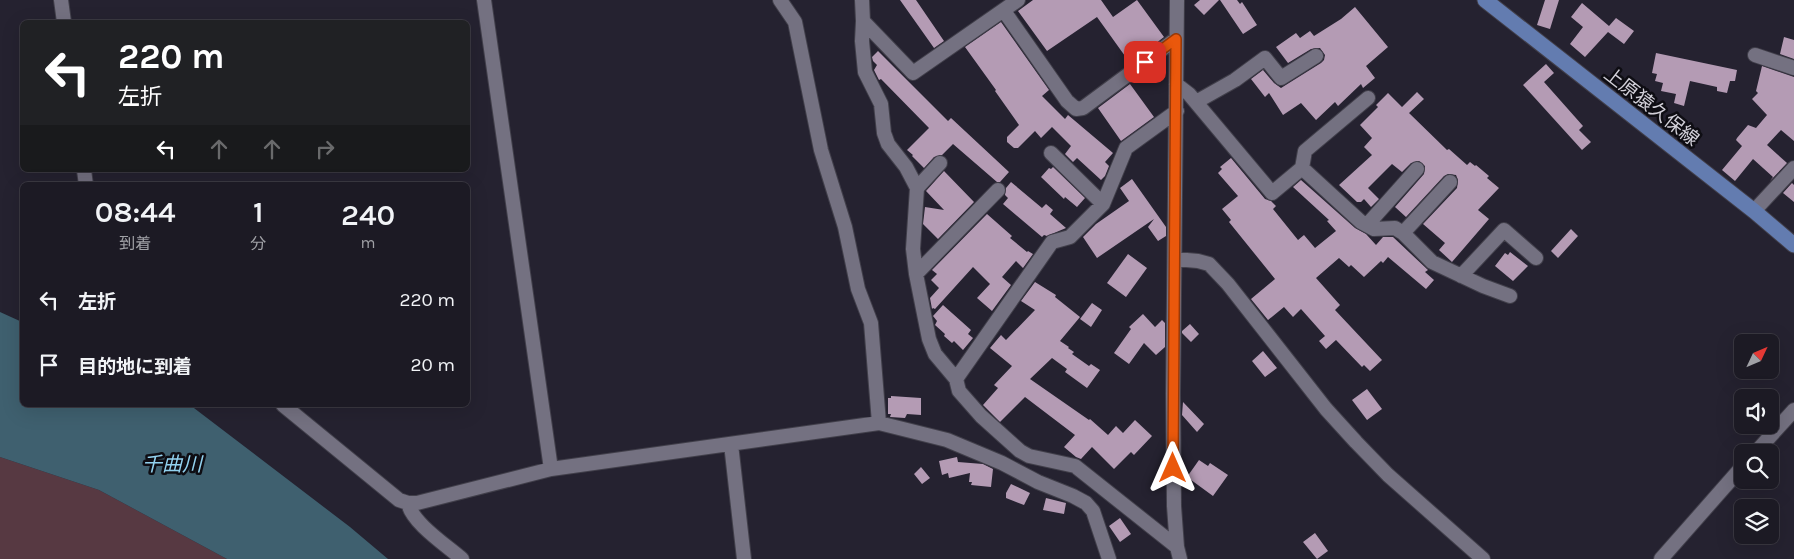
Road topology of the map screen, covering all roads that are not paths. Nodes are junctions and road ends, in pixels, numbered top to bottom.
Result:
1 (61, 0) edge
2 (484, 0) edge
3 (780, 0) edge
4 (862, 0) edge
5 (1018, 0) edge
6 (1177, 0) edge
7 (1485, 0) edge
8 (1004, 10) junction
9 (64, 20) edge
10 (863, 22) junction
11 (1176, 39) junction
12 (1755, 55) dead end
13 (1316, 56) dead end
14 (1794, 68) edge
15 (1176, 84) junction
16 (1368, 98) dead end
17 (1196, 102) junction
18 (1177, 111) junction
19 (1051, 153) dead end
20 (940, 163) dead end
21 (1302, 168) junction
22 (1794, 168) edge
23 (1417, 169) dead end
24 (1450, 182) dead end
25 (916, 188) junction
26 (998, 190) dead end
27 (1103, 204) junction
28 (1754, 211) junction
29 (1367, 225) junction
30 (1404, 233) junction
31 (1794, 245) edge
32 (1536, 258) dead end
33 (1175, 259) junction
34 (916, 274) junction
35 (1461, 276) junction
36 (1510, 296) dead end
37 (956, 379) junction
38 (285, 407) edge
39 (1794, 410) edge
40 (879, 423) junction
41 (731, 444) junction
42 (1763, 444) edge
43 (551, 469) junction
44 (1734, 477) edge
45 (408, 503) junction
46 (1178, 553) edge
47 (462, 559) edge
48 (744, 559) edge
49 (1109, 559) edge
50 (1483, 559) edge
51 (1661, 559) edge

1 - 9 street
2 - 43 street
3 - 40 street
4 - 10 street
5 - 8 street
6 - 11 street
7 - 28 main road, 上原猿久保線
8 - 10 street
8 - 11 street
10 - 25 street
11 - 15 street
12 - 14 street
13 - 17 street
15 - 17 street
15 - 18 street
16 - 21 street
17 - 21 street
18 - 27 street
18 - 33 street
19 - 27 street
20 - 25 street
21 - 29 street
22 - 28 street
23 - 29 street
24 - 30 street
25 - 34 street
26 - 34 street
27 - 37 street
28 - 31 main road, 上原猿久保線
29 - 30 street
30 - 35 street
32 - 35 street
33 - 46 street
33 - 50 street
34 - 37 street
35 - 36 street
37 - 46 street
38 - 45 street
39 - 42 street
40 - 41 street
40 - 49 street
41 - 43 street
41 - 48 street
43 - 45 street
44 - 51 street
45 - 47 street

